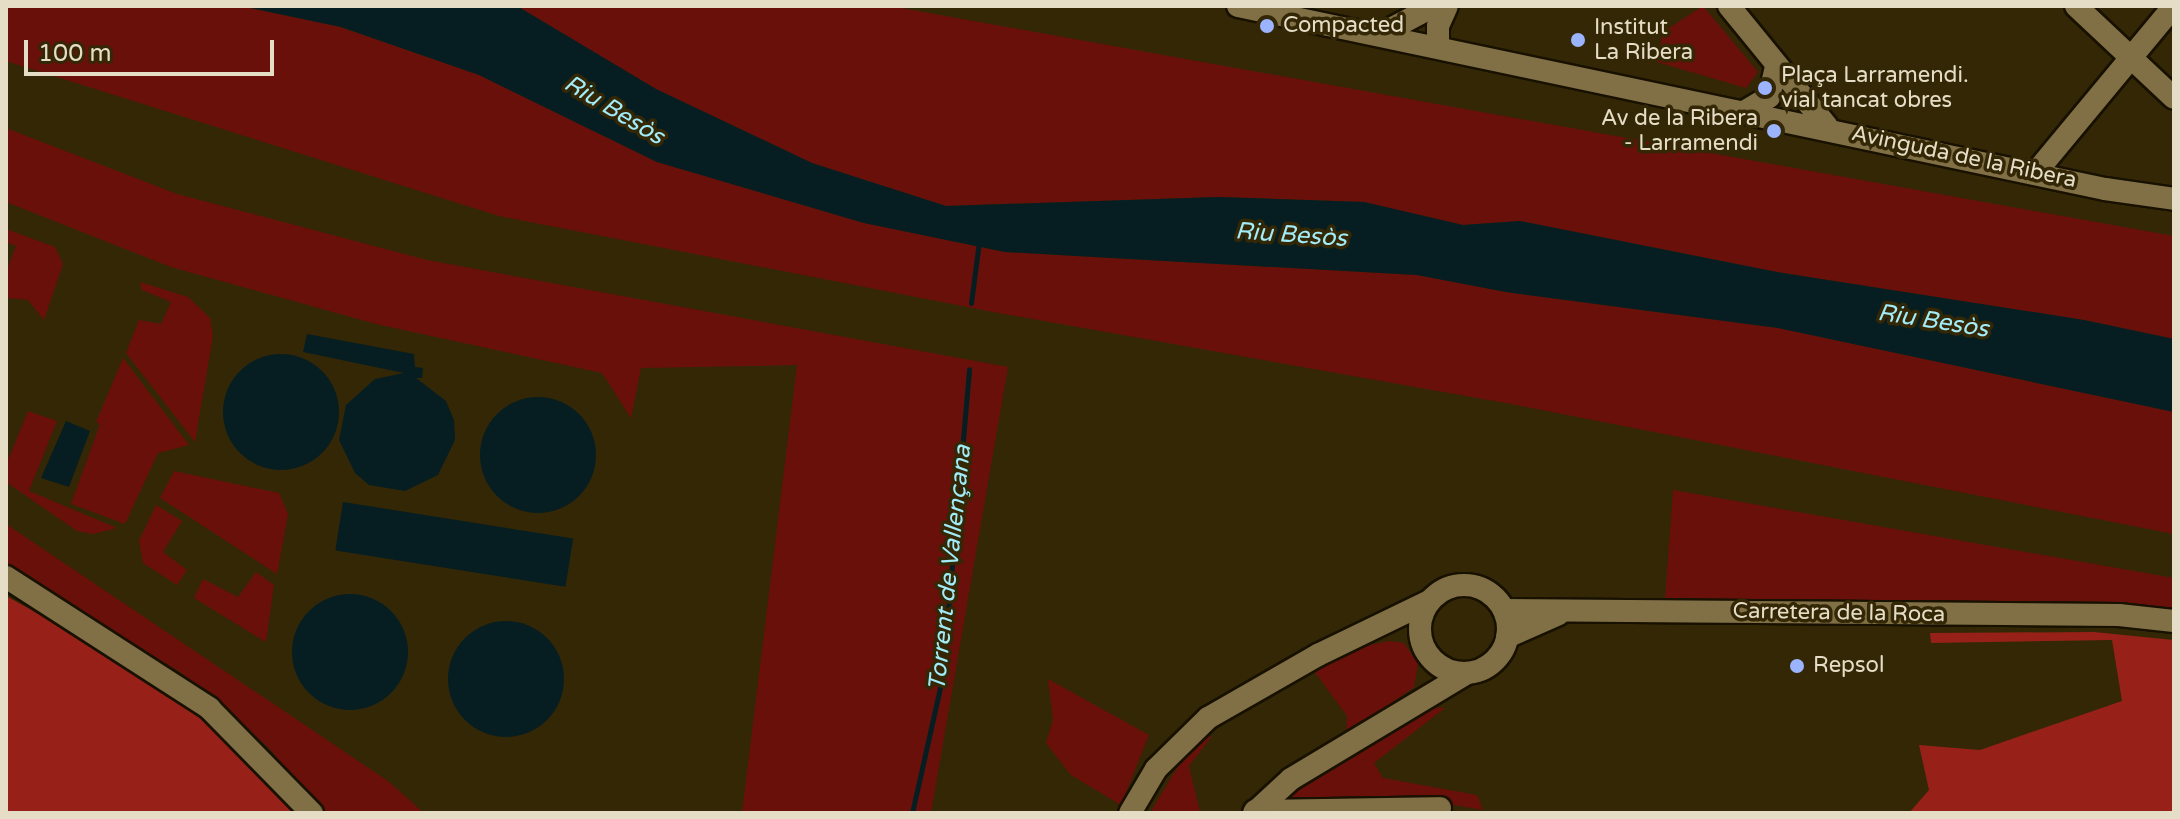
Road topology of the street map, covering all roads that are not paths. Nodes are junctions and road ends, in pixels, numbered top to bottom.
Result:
1 (1238, 6) edge
2 (1434, 6) edge
3 (1447, 6) edge
4 (2076, 6) edge
5 (2174, 6) edge
6 (1739, 10) edge
7 (1383, 33) junction
8 (1438, 47) junction
9 (2130, 57) junction
10 (1776, 67) junction
11 (2174, 98) edge
12 (1744, 112) junction
13 (1827, 126) junction
14 (2037, 171) junction
15 (2174, 199) edge
16 (6, 577) edge
17 (1429, 601) junction
18 (1504, 610) junction
19 (1568, 611) junction
20 (2174, 621) edge
21 (1385, 626) junction
22 (1420, 635) junction
23 (1507, 637) junction
24 (1436, 663) junction
25 (1466, 674) junction
26 (1418, 702) junction
27 (1440, 808) dead end
28 (1255, 812) edge
29 (312, 813) edge
30 (1130, 813) edge

1 - 7 street, Avinguda de la Ribera
2 - 7 street
3 - 8 street
4 - 9 street
5 - 9 street
6 - 10 street
7 - 8 street, Avinguda de la Ribera
8 - 12 street, Avinguda de la Ribera
9 - 11 street
9 - 14 street
10 - 12 street
10 - 13 street
12 - 13 street, Avinguda de la Ribera
13 - 14 street, Avinguda de la Ribera
14 - 15 street, Avinguda de la Ribera
16 - 29 street
17 - 18 street
17 - 21 street
17 - 22 street
18 - 19 street, Carretera de la Roca
18 - 23 street
19 - 20 street, Carretera de la Roca
19 - 23 street
21 - 22 street
21 - 30 street
22 - 24 street
23 - 25 street
24 - 25 street
24 - 26 street
25 - 26 street
26 - 28 street
27 - 28 street

